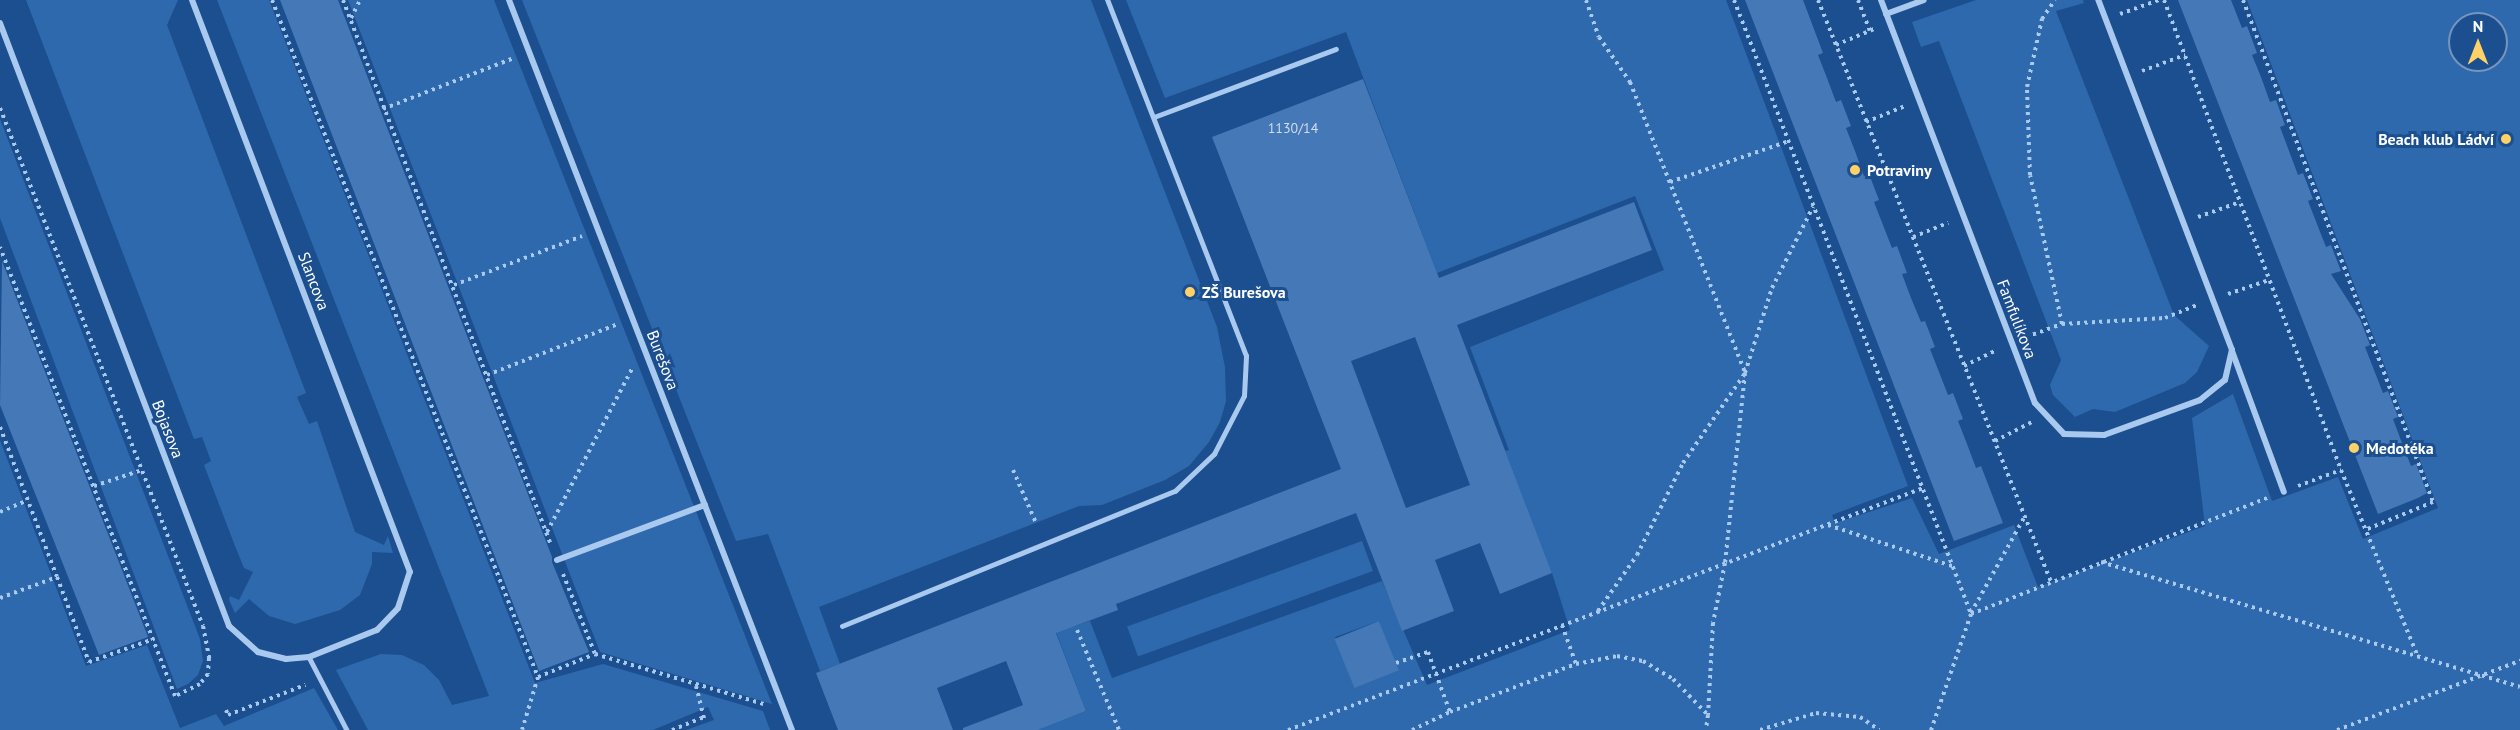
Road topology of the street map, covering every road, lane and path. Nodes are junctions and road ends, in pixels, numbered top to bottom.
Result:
1 (192, 0) edge
2 (272, 0) edge
3 (343, 0) edge
4 (360, 0) edge
5 (509, 0) edge
6 (1107, 0) edge
7 (1586, 0) edge
8 (1734, 0) edge
9 (1818, 0) edge
10 (1858, 0) edge
11 (1881, 0) edge
12 (1924, 0) edge
13 (2055, 0) edge
14 (2098, 0) edge
15 (2159, 0) edge
16 (2164, 0) edge
17 (2243, 0) edge
18 (1886, 14) junction
19 (351, 20) junction
20 (2105, 20) junction
21 (1890, 22) junction
22 (0, 23) edge
23 (1870, 31) junction
24 (1836, 45) junction
25 (1336, 49) dead end
26 (529, 52) junction
27 (2185, 55) junction
28 (2127, 76) junction
29 (1919, 100) junction
30 (0, 108) edge
31 (383, 109) junction
32 (1154, 117) junction
33 (1866, 122) junction
34 (1789, 141) junction
35 (1670, 182) junction
36 (2240, 202) junction
37 (1814, 206) junction
38 (1964, 217) junction
39 (2183, 222) junction
40 (598, 230) junction
41 (1913, 237) junction
42 (0, 247) edge
43 (2269, 280) junction
44 (454, 285) junction
45 (2212, 300) junction
46 (633, 319) junction
47 (2062, 324) junction
48 (2012, 342) junction
49 (644, 347) junction
50 (2232, 350) junction
51 (1965, 366) junction
52 (1745, 373) junction
53 (488, 375) junction
54 (2046, 414) junction
55 (0, 427) edge
56 (1995, 441) junction
57 (142, 470) junction
58 (1013, 470) dead end
59 (2341, 470) junction
60 (94, 486) junction
61 (1923, 488) junction
62 (2284, 492) junction
63 (28, 500) junction
64 (705, 505) junction
65 (0, 512) edge
66 (2025, 516) junction
67 (1036, 523) dead end
68 (1828, 525) junction
69 (2365, 530) junction
70 (546, 533) junction
71 (557, 560) junction
72 (2101, 562) junction
73 (1725, 563) junction
74 (1953, 567) junction
75 (410, 572) joint
76 (57, 577) junction
77 (2051, 582) junction
78 (0, 598) edge
79 (1598, 612) junction
80 (1971, 614) junction
81 (1562, 625) junction
82 (842, 626) dead end
83 (1077, 630) dead end
84 (154, 639) junction
85 (595, 654) junction
86 (2417, 654) junction
87 (309, 657) junction
88 (2520, 661) edge
89 (1396, 663) dead end
90 (1576, 664) junction
91 (1437, 673) junction
92 (2484, 675) junction
93 (538, 677) junction
94 (320, 680) junction
95 (696, 685) junction
96 (2520, 687) edge
97 (226, 710) dead end
98 (785, 710) junction
99 (1450, 712) junction
100 (1708, 715) junction
101 (2350, 725) junction
102 (347, 730) edge
103 (522, 730) edge
104 (672, 730) edge
105 (792, 730) edge
106 (1119, 730) edge
107 (1288, 730) edge
108 (1413, 730) edge
109 (1706, 730) edge
110 (1760, 730) edge
111 (1879, 730) edge
112 (1931, 730) edge
113 (2337, 730) edge
114 (2353, 730) edge

1 - 75 street, Slancova
2 - 93 path
3 - 19 path
4 - 19 path
5 - 26 street, Burešova
6 - 32 lane
7 - 35 path
8 - 34 path
9 - 24 path
10 - 23 path
11 - 18 street, Famfulíkova
12 - 18 street
13 - 47 path
14 - 20 street
15 - 20 path
16 - 27 path
17 - 69 path
18 - 21 street, Famfulíkova
19 - 31 path
20 - 28 street
21 - 23 path
21 - 29 street, Famfulíkova
22 - 87 street, Bojasova
23 - 24 path
24 - 33 path
25 - 32 lane
26 - 31 path
26 - 40 street, Burešova
27 - 28 path
27 - 36 path
28 - 39 street
29 - 33 path
29 - 38 street, Famfulíkova
30 - 57 path
31 - 44 path
32 - 82 lane
33 - 41 path
34 - 35 path
34 - 37 path
35 - 52 path
36 - 39 path
36 - 43 path
37 - 52 path
37 - 61 path
38 - 41 path
38 - 48 street, Famfulíkova
39 - 45 street
40 - 44 path
40 - 46 street, Burešova
41 - 51 path
42 - 60 path
43 - 45 path
43 - 59 path
44 - 53 path
45 - 47 path
45 - 50 street
46 - 49 street, Burešova
46 - 53 path
47 - 48 path
48 - 51 path
48 - 54 street, Famfulíkova
49 - 64 street, Burešova
49 - 70 path
50 - 54 street, Famfulíkova
50 - 62 street
51 - 56 path
52 - 73 path
52 - 79 path
53 - 70 path
54 - 56 path
55 - 63 path
56 - 66 path
57 - 60 path
57 - 84 path
58 - 67 path
59 - 62 path
59 - 69 path
60 - 84 path
61 - 68 path
61 - 74 path
62 - 72 path
63 - 65 path
63 - 76 path
64 - 71 street
64 - 98 street, Burešova
66 - 77 path
66 - 80 path
68 - 73 path
68 - 74 path
69 - 86 path
70 - 71 path
71 - 85 path
72 - 77 path
72 - 86 path
73 - 79 path
73 - 100 path
74 - 80 path
75 - 87 street, Bojasova
76 - 78 path
76 - 84 path
77 - 80 path
79 - 81 path
80 - 112 path
81 - 90 path
81 - 91 path
83 - 106 path
85 - 93 path
85 - 95 path
86 - 92 path
87 - 94 lane
88 - 92 path
89 - 91 path
90 - 99 path
90 - 100 path
91 - 99 path
91 - 107 path
92 - 96 path
92 - 101 path
93 - 103 path
94 - 97 path
94 - 102 lane
95 - 98 path
95 - 104 path
98 - 105 street, Burešova
99 - 108 path
100 - 109 path
101 - 113 path
101 - 114 path
110 - 111 path

